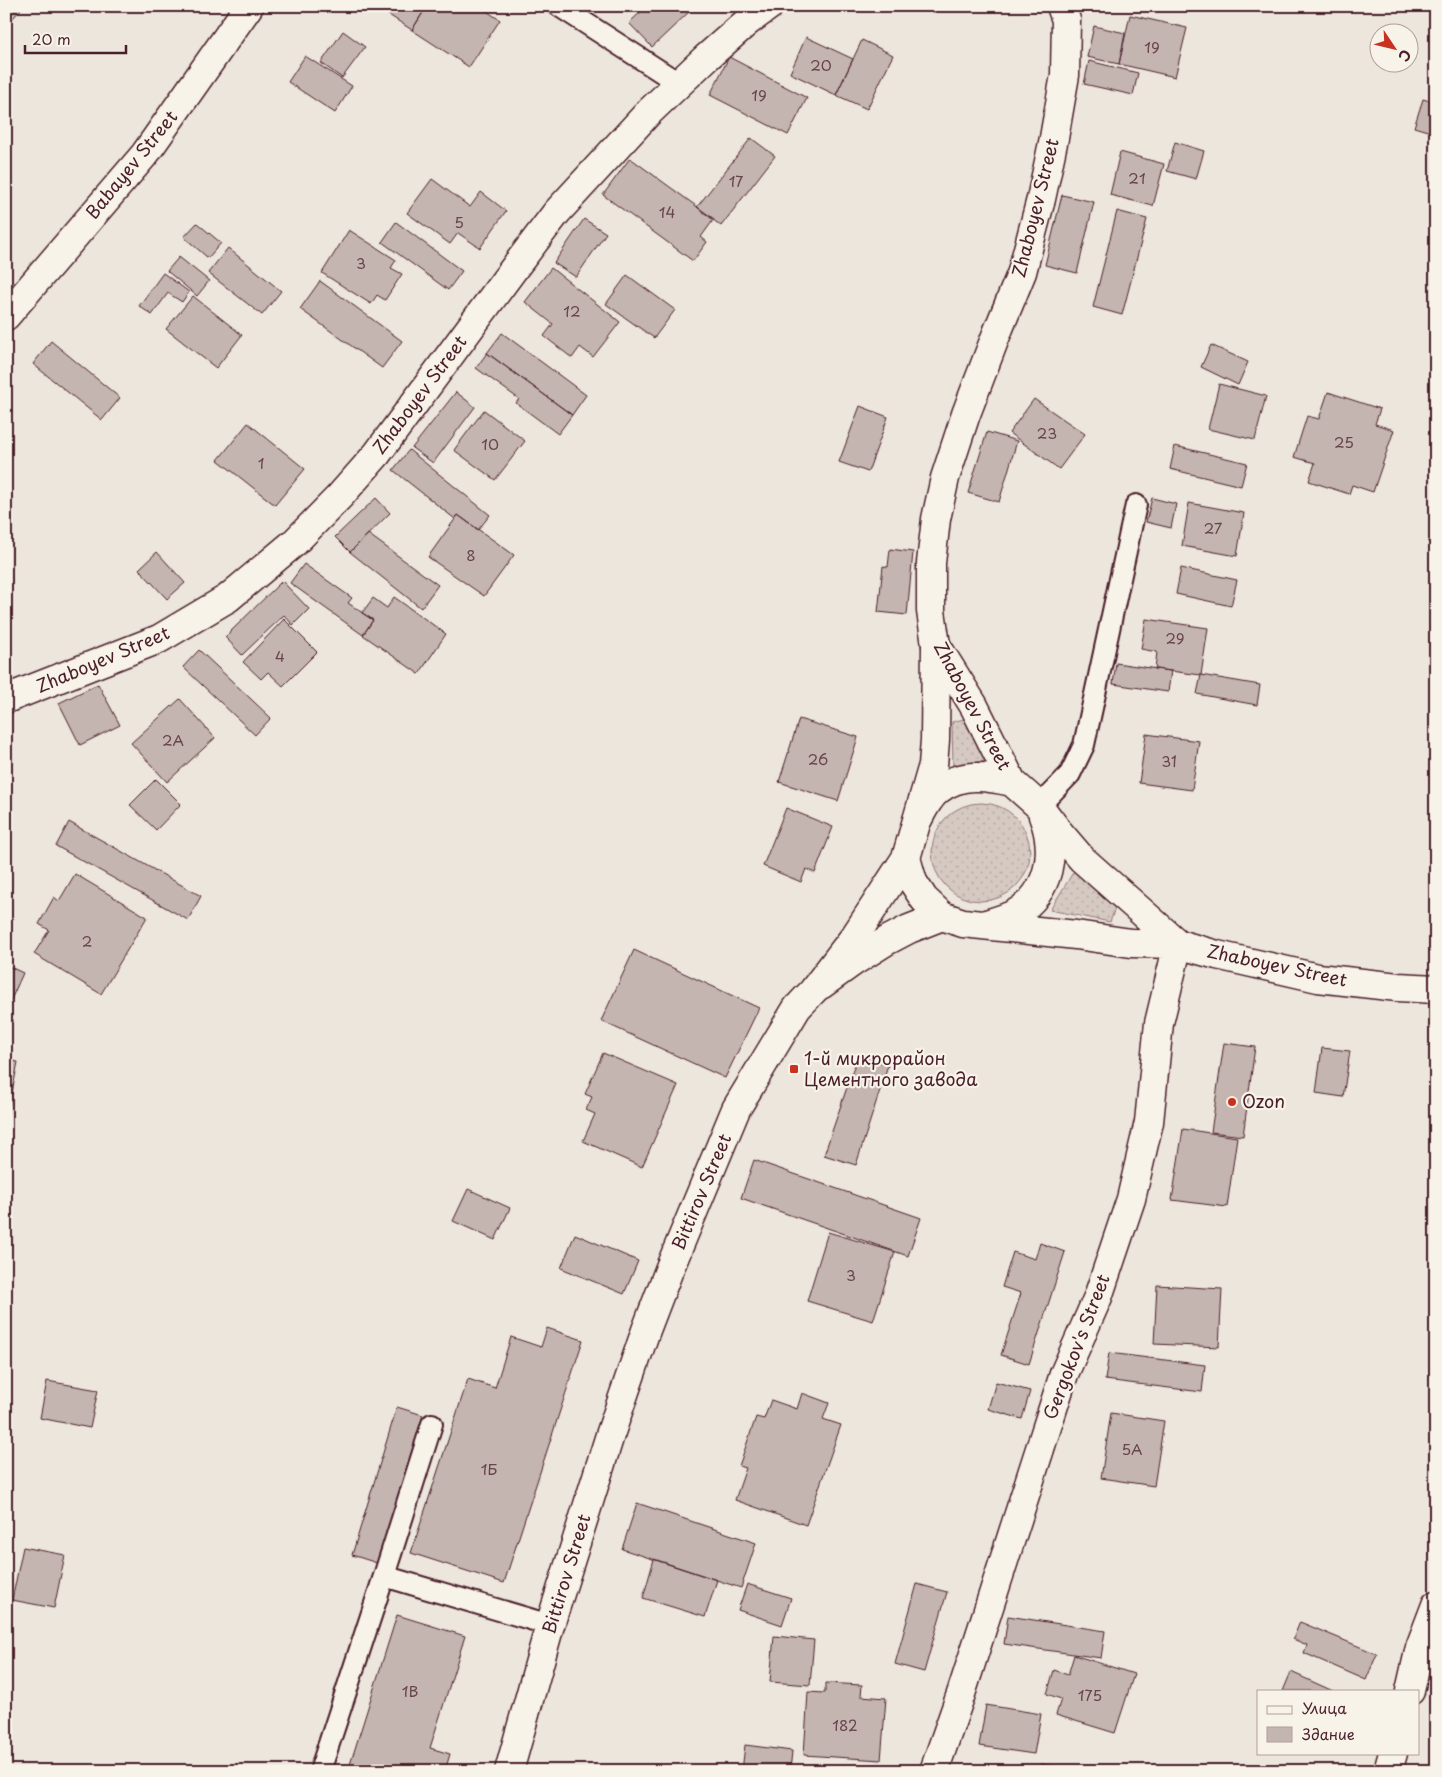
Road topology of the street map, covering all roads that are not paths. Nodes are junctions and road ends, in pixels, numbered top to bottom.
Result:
1 (249, 6) edge
2 (559, 6) edge
3 (769, 6) edge
4 (1061, 6) edge
5 (680, 84) junction
6 (6, 316) edge
7 (1136, 505) dead end
8 (936, 645) junction
9 (6, 699) edge
10 (1012, 782) junction
11 (1039, 806) junction
12 (915, 823) junction
13 (906, 858) junction
14 (942, 916) junction
15 (985, 924) junction
16 (1178, 944) junction
17 (1436, 989) edge
18 (813, 991) junction
19 (432, 1424) dead end
20 (384, 1576) junction
21 (1436, 1605) edge
22 (550, 1625) junction
23 (1410, 1690) edge
24 (1393, 1754) edge
25 (320, 1771) edge
26 (509, 1771) edge
27 (934, 1771) edge
28 (1388, 1771) edge

1 - 6 street, Babayev Street
2 - 5 lane
3 - 5 street, Zhaboyev Street
4 - 8 street, Zhaboyev Street
5 - 9 street, Zhaboyev Street
7 - 11 lane
8 - 10 street, Zhaboyev Street
8 - 12 street, Bittirov Street
10 - 11 street, Zhaboyev Street
10 - 12 street
11 - 15 street
11 - 16 street, Zhaboyev Street
12 - 13 street, Bittirov Street
13 - 14 street
13 - 18 street, Bittirov Street
14 - 15 street
14 - 18 street
15 - 16 street
16 - 17 street, Zhaboyev Street
16 - 27 street, Gergokov's Street
18 - 22 street, Bittirov Street
19 - 20 lane
20 - 22 lane
20 - 25 lane
21 - 23 street
22 - 26 street, Bittirov Street
24 - 28 street

